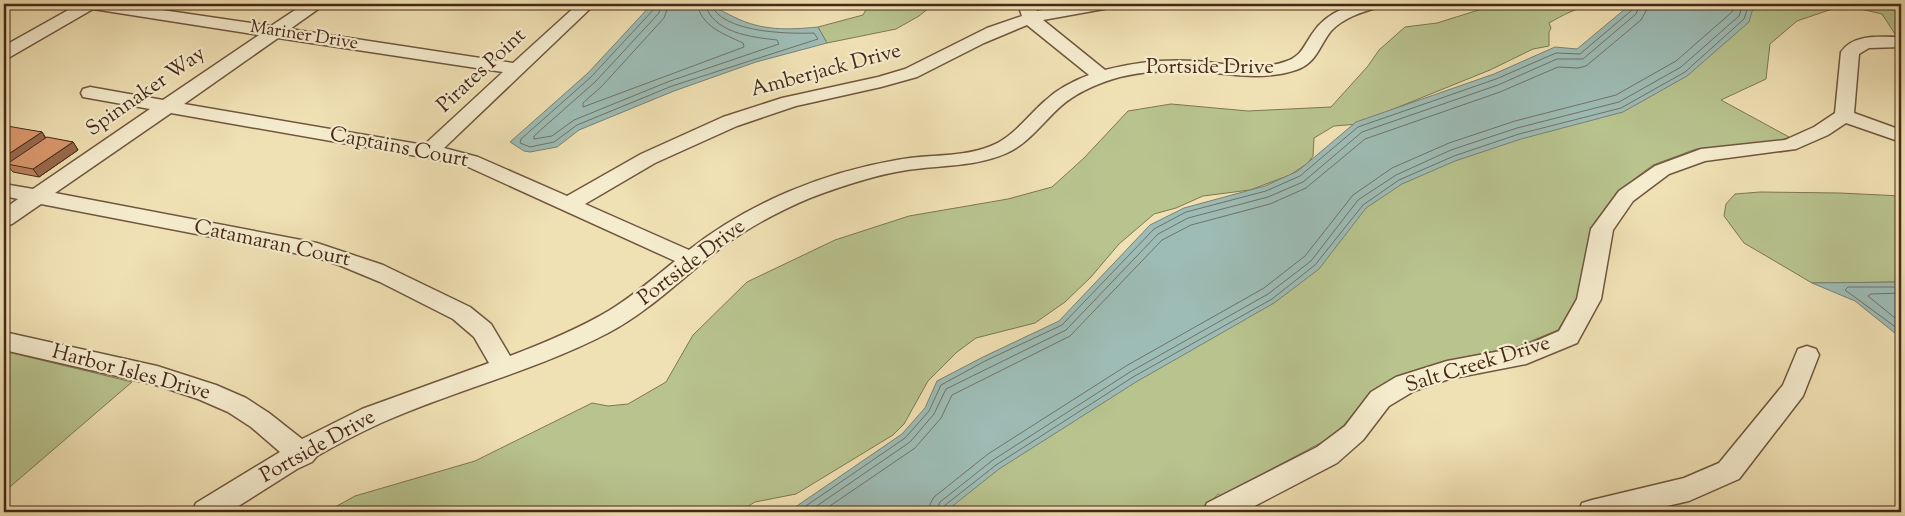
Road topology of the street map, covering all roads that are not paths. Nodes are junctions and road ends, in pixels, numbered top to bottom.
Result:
1 (68, 4) edge
2 (91, 4) edge
3 (316, 4) edge
4 (587, 4) edge
5 (1104, 4) edge
6 (1373, 4) edge
7 (1028, 11) edge
8 (275, 32) junction
9 (4, 40) edge
10 (1901, 42) edge
11 (4, 53) edge
12 (517, 69) junction
13 (1102, 77) junction
14 (90, 93) dead end
15 (168, 106) junction
16 (1844, 116) junction
17 (1901, 136) edge
18 (429, 151) junction
19 (4, 190) edge
20 (36, 197) junction
21 (568, 205) junction
22 (4, 219) edge
23 (692, 260) junction
24 (4, 341) edge
25 (1807, 355) dead end
26 (504, 368) junction
27 (302, 454) junction
28 (1221, 511) edge
29 (206, 512) edge
30 (1592, 512) edge

1 - 9 street
2 - 8 street, Mariner Drive
2 - 11 street
3 - 8 street, Spinnaker Way
4 - 12 street, Pirates Point
5 - 7 street, Amberjack Drive
6 - 13 street, Portside Drive
7 - 13 street
7 - 21 street, Amberjack Drive
8 - 12 street, Mariner Drive
8 - 15 street, Spinnaker Way
10 - 16 street
12 - 18 street, Pirates Point
13 - 23 street, Portside Drive
14 - 15 street, Captains Court
15 - 18 street, Captains Court
15 - 20 street, Spinnaker Way
16 - 17 street
16 - 28 street, Salt Creek Drive
18 - 21 street, Captains Court
19 - 20 street, Catamaran Court
20 - 22 street, Spinnaker Way
20 - 26 street, Catamaran Court
21 - 23 street, Captains Court
23 - 26 street, Portside Drive
24 - 27 street, Harbor Isles Drive
25 - 30 street
26 - 27 street, Portside Drive
27 - 29 street, Portside Drive

